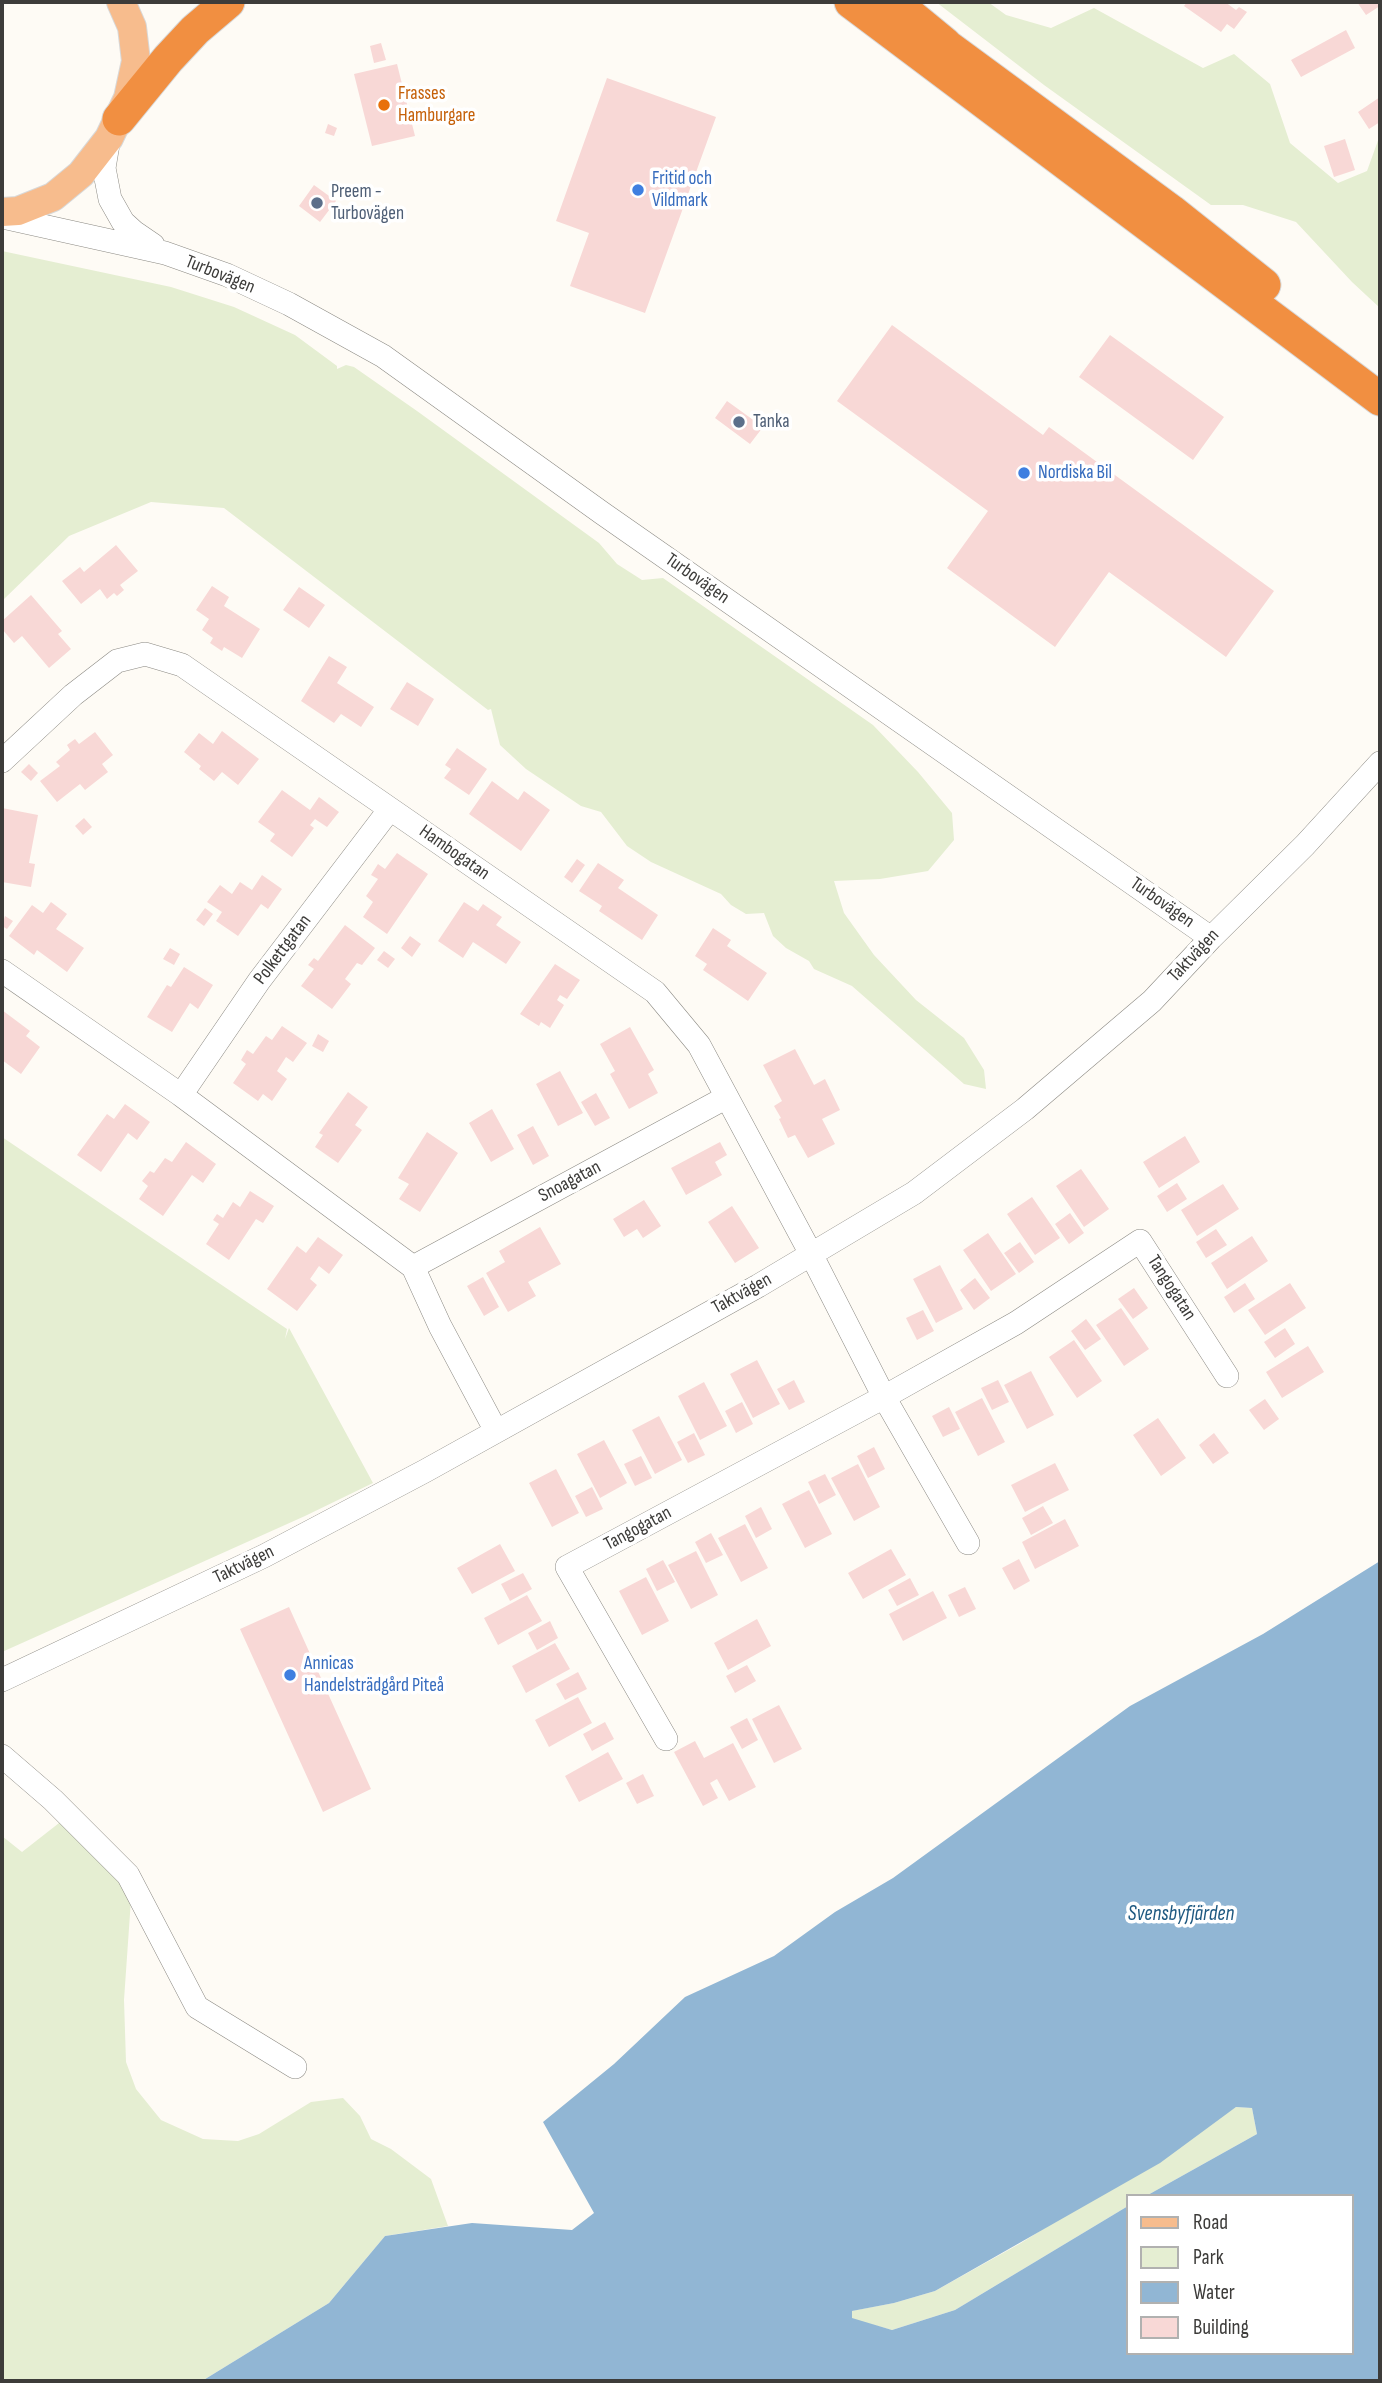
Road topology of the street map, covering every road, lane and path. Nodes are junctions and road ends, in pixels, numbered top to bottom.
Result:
1 (121, 2) edge
2 (140, 2) edge
3 (228, 2) edge
4 (823, 2) edge
5 (851, 2) edge
6 (885, 2) edge
7 (894, 2) edge
8 (135, 40) junction
9 (945, 44) junction
10 (984, 102) junction
11 (114, 129) junction
12 (2, 214) edge
13 (165, 253) junction
14 (1380, 373) edge
15 (1380, 399) edge
16 (2, 761) edge
17 (1378, 769) edge
18 (390, 808) junction
19 (1211, 938) junction
20 (2, 971) edge
21 (181, 1095) junction
22 (727, 1097) junction
23 (811, 1254) junction
24 (413, 1268) junction
25 (1227, 1376) dead end
26 (884, 1397) junction
27 (496, 1431) junction
28 (968, 1542) dead end
29 (2, 1680) edge
30 (666, 1739) dead end
31 (2, 1756) edge
32 (295, 2067) dead end

1 - 8 main road
2 - 8 main road
3 - 11 highway
4 - 10 highway
5 - 10 highway
6 - 9 highway
7 - 9 highway
8 - 11 main road
9 - 14 highway
10 - 15 highway
11 - 12 main road
11 - 13 street, Turbovägen
12 - 13 street, Turbovägen
13 - 19 street, Turbovägen
16 - 18 street, Hambogatan
17 - 19 street, Taktvägen
18 - 21 street, Polkettgatan
18 - 22 street, Hambogatan
19 - 23 street, Taktvägen
20 - 21 street
21 - 24 street
22 - 23 street, Hambogatan
22 - 24 street, Snoagatan
23 - 26 street
23 - 27 street, Taktvägen
24 - 27 street
25 - 26 street, Tangogatan
26 - 28 street
26 - 30 street, Tangogatan
27 - 29 street, Taktvägen
31 - 32 street

